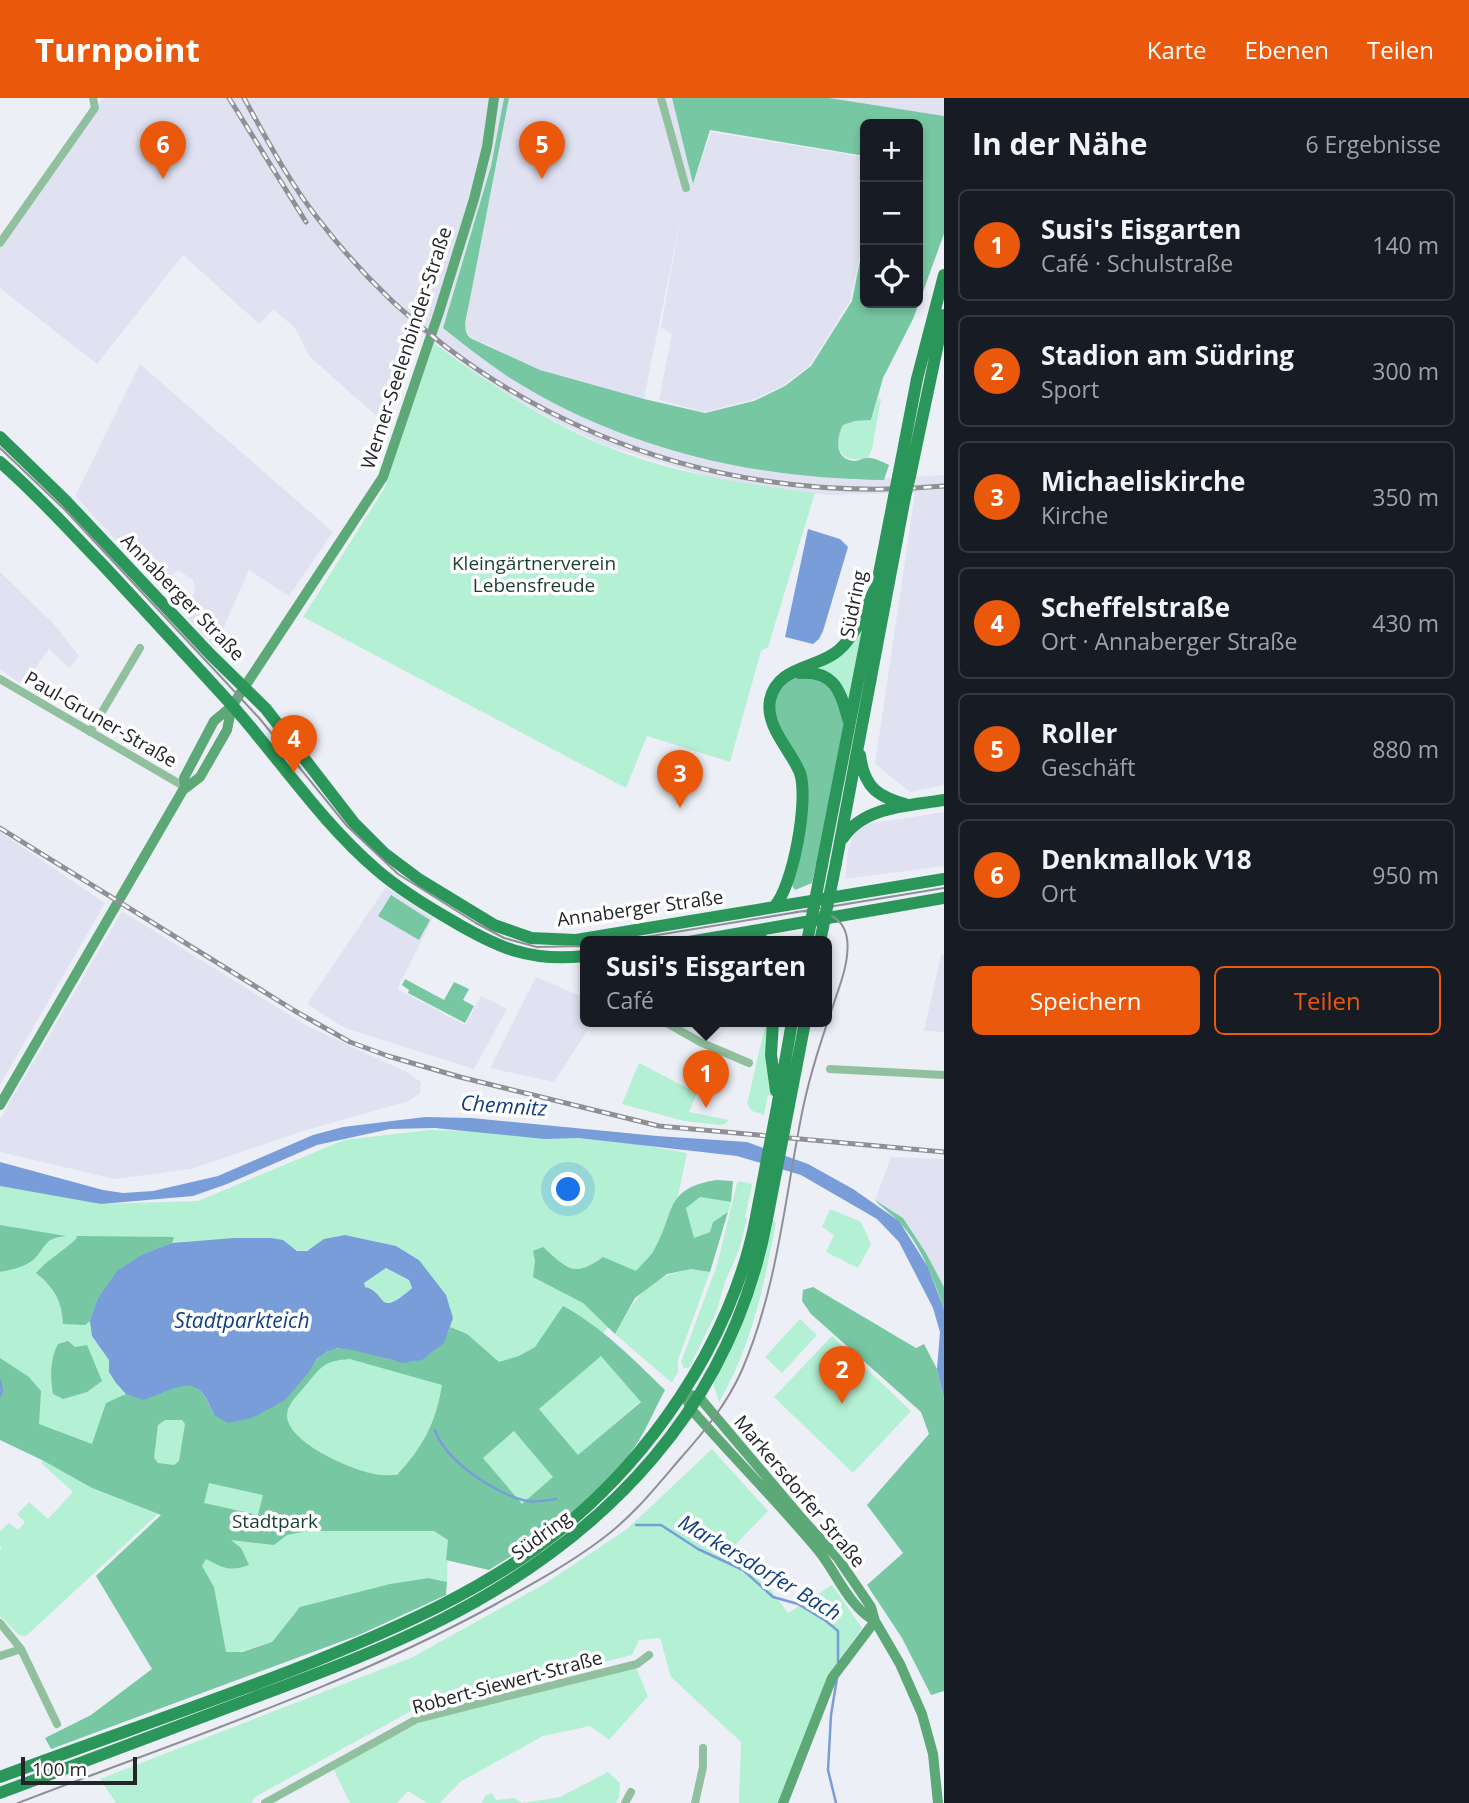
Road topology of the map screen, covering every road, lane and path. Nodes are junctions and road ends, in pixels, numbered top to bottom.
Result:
1 (93, 98) edge
2 (495, 98) edge
3 (661, 98) edge
4 (686, 188) dead end
5 (1, 239) edge
6 (944, 275) edge
7 (944, 315) edge
8 (0, 437) edge
9 (0, 462) edge
10 (904, 476) junction
11 (900, 497) junction
12 (875, 589) junction
13 (141, 648) dead end
14 (789, 674) junction
15 (0, 679) edge
16 (238, 696) junction
17 (849, 723) junction
18 (90, 732) junction
19 (859, 747) junction
20 (841, 764) junction
21 (186, 787) junction
22 (944, 800) edge
23 (848, 801) junction
24 (912, 806) junction
25 (876, 813) junction
26 (840, 841) junction
27 (789, 878) junction
28 (944, 879) edge
29 (944, 898) edge
30 (812, 901) junction
31 (774, 907) junction
32 (748, 932) junction
33 (599, 936) edge
34 (724, 936) edge
35 (755, 936) edge
36 (808, 936) edge
37 (821, 936) edge
38 (580, 939) edge
39 (580, 956) edge
40 (674, 1027) edge
41 (773, 1027) edge
42 (791, 1027) edge
43 (803, 1027) edge
44 (749, 1063) dead end
45 (830, 1069) dead end
46 (944, 1075) edge
47 (783, 1103) junction
48 (0, 1105) edge
49 (688, 1395) junction
50 (691, 1409) junction
51 (875, 1621) junction
52 (0, 1623) edge
53 (21, 1649) junction
54 (649, 1655) dead end
55 (0, 1656) edge
56 (57, 1724) dead end
57 (704, 1748) dead end
58 (0, 1777) edge
59 (631, 1792) dead end
60 (0, 1793) edge
61 (265, 1803) edge
62 (625, 1803) edge
63 (695, 1803) edge
64 (783, 1803) edge
65 (938, 1803) edge

1 - 5 street
2 - 16 main road, Werner-Seelenbinder-Straße
3 - 4 street
6 - 10 main road, Südring
7 - 10 main road, Südring
8 - 16 main road, Annaberger Straße
9 - 16 main road, Annaberger Straße
10 - 11 main road, Südring, bridge
11 - 12 main road, Südring
11 - 19 main road, Südring
12 - 14 main road
12 - 17 main road, Südring
13 - 18 street
14 - 17 main road
14 - 27 main road
15 - 18 street, Paul-Gruner-Straße
16 - 21 main road, Werner-Seelenbinder-Straße
16 - 38 main road, Annaberger Straße
16 - 39 main road, Annaberger Straße
17 - 20 main road, Südring
18 - 21 street, Paul-Gruner-Straße
19 - 23 main road, Südring
19 - 24 main road
20 - 23 main road
20 - 36 main road, Südring, bridge
21 - 48 main road, Werner-Seelenbinder-Straße
22 - 24 main road
23 - 25 main road
23 - 26 main road, Südring
24 - 25 main road
25 - 26 main road
26 - 37 main road, Südring, bridge
27 - 30 main road
27 - 31 main road
28 - 30 main road, Annaberger Straße
29 - 32 main road, Annaberger Straße
30 - 31 main road, Annaberger Straße
31 - 33 main road, Annaberger Straße
32 - 34 main road, Annaberger Straße
32 - 35 main road
40 - 44 street
41 - 47 main road
42 - 47 main road, Südring
43 - 47 main road, Südring
45 - 46 street
47 - 49 main road, Südring, bridge
49 - 50 main road, Südring
49 - 51 main road, Markersdorfer Straße
49 - 58 main road, Südring
50 - 51 main road, Markersdorfer Straße
50 - 60 main road, Südring
51 - 64 main road
51 - 65 main road
52 - 53 street
53 - 55 street
53 - 56 street
54 - 61 street, Robert-Siewert-Straße
57 - 63 street
59 - 62 street

